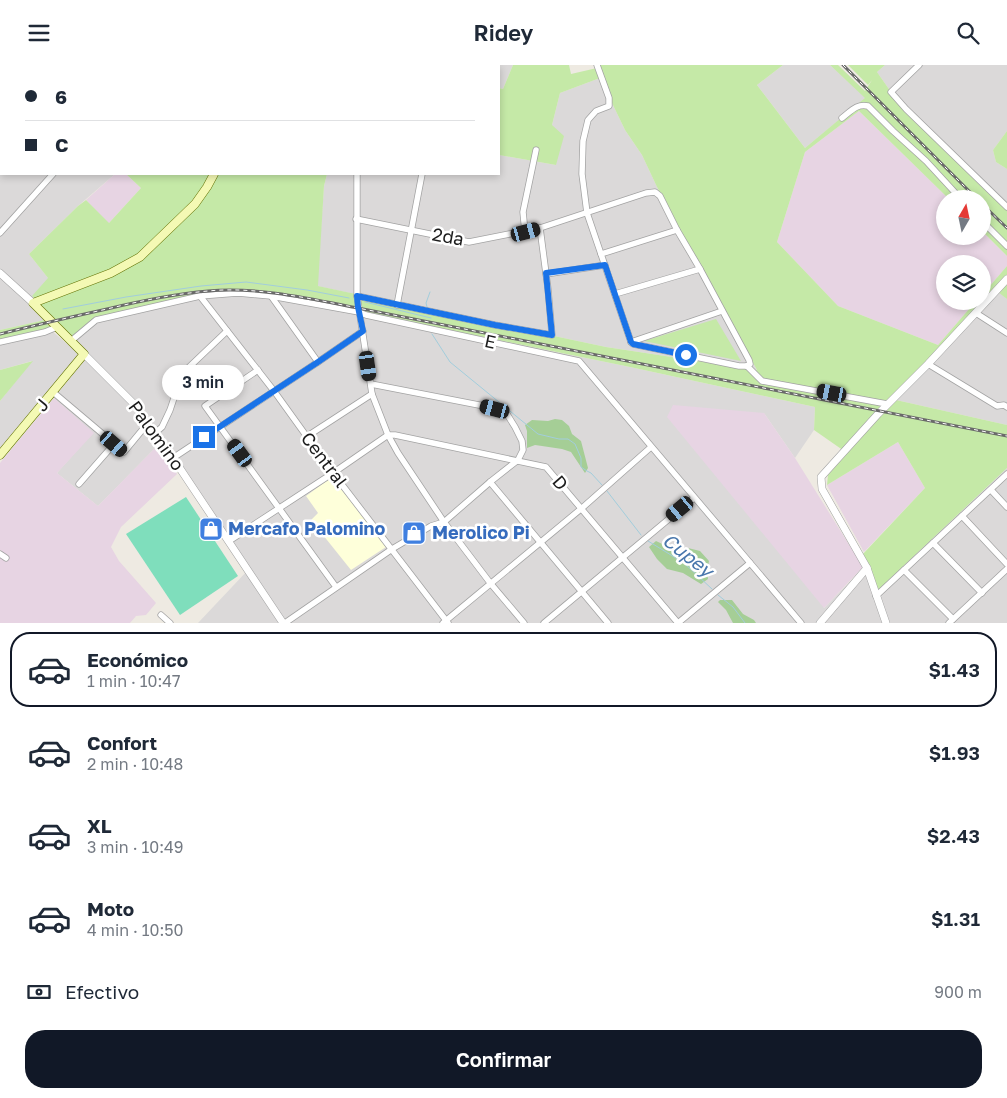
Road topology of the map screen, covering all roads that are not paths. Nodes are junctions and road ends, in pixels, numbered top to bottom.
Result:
1 (597, 65) edge
2 (918, 65) edge
3 (842, 119) dead end
4 (536, 150) dead end
5 (52, 175) edge
6 (213, 175) edge
7 (357, 175) edge
8 (422, 175) edge
9 (953, 190) edge
10 (1007, 207) edge
11 (588, 213) junction
12 (356, 219) junction
13 (540, 228) junction
14 (677, 230) junction
15 (991, 230) edge
16 (412, 231) junction
17 (526, 232) junction
18 (0, 233) edge
19 (1007, 245) edge
20 (601, 254) junction
21 (605, 265) junction
22 (700, 269) junction
23 (0, 273) edge
24 (546, 273) junction
25 (1007, 279) edge
26 (615, 295) junction
27 (200, 296) junction
28 (272, 296) junction
29 (357, 296) junction
30 (33, 303) junction
31 (397, 305) junction
32 (722, 311) junction
33 (359, 312) junction
34 (976, 313) junction
35 (57, 327) junction
36 (227, 331) junction
37 (363, 331) junction
38 (1007, 333) edge
39 (71, 341) junction
40 (0, 342) edge
41 (631, 342) junction
42 (84, 354) junction
43 (318, 362) junction
44 (928, 364) junction
45 (747, 366) junction
46 (258, 370) junction
47 (371, 384) junction
48 (274, 391) junction
49 (53, 392) junction
50 (372, 394) junction
51 (888, 404) junction
52 (1006, 404) edge
53 (148, 423) junction
54 (220, 426) junction
55 (155, 433) junction
56 (388, 435) junction
57 (306, 437) junction
58 (114, 444) junction
59 (651, 447) junction
60 (0, 455) edge
61 (173, 458) junction
62 (518, 460) junction
63 (333, 473) junction
64 (1007, 475) edge
65 (490, 482) junction
66 (79, 484) dead end
67 (991, 490) junction
68 (694, 498) junction
69 (1007, 507) edge
70 (279, 508) junction
71 (582, 508) junction
72 (962, 517) junction
73 (444, 522) junction
74 (229, 541) junction
75 (540, 542) junction
76 (933, 543) junction
77 (392, 549) junction
78 (0, 554) edge
79 (622, 556) junction
80 (6, 558) dead end
81 (750, 563) junction
82 (1007, 564) edge
83 (867, 569) junction
84 (1007, 569) edge
85 (904, 570) junction
86 (857, 580) junction
87 (491, 583) junction
88 (872, 585) junction
89 (336, 587) junction
90 (581, 591) junction
91 (982, 593) junction
92 (876, 596) junction
93 (162, 615) dead end
94 (951, 621) edge
95 (446, 622) edge
96 (170, 623) edge
97 (284, 623) edge
98 (524, 623) edge
99 (544, 623) edge
100 (608, 623) edge
101 (678, 623) edge
102 (801, 623) edge
103 (820, 623) edge
104 (886, 623) edge

1 - 11 street
2 - 10 street
3 - 9 street
4 - 17 street
5 - 18 street
6 - 30 main road
7 - 12 street
8 - 16 street
11 - 13 street, 2da
11 - 14 street, 2da
11 - 20 street
12 - 16 street, 2da
12 - 29 street
13 - 17 street, 2da
13 - 24 street
14 - 20 street
14 - 22 street
15 - 19 street
16 - 17 street, 2da
16 - 31 street
20 - 21 street
21 - 24 street
21 - 26 street
22 - 26 street
22 - 32 street
23 - 30 street, Palomino
24 - 31 street
25 - 34 street
26 - 41 street
27 - 28 street, E
27 - 36 street, Central
27 - 39 street, E
28 - 33 street, E
28 - 43 street
29 - 31 street
29 - 33 street
30 - 35 main road, Palomino
32 - 41 street
32 - 45 street
33 - 37 street
33 - 59 street, E
34 - 38 street
34 - 44 street
35 - 39 main road, Palomino
35 - 40 street
36 - 46 street, Central
36 - 55 street
37 - 43 street
37 - 47 street
39 - 42 main road, Palomino
41 - 45 street
42 - 49 main road, J
42 - 53 street, Palomino
43 - 48 street
44 - 51 street
44 - 52 street
45 - 51 street
46 - 48 street, Central
46 - 54 street
47 - 50 street
47 - 62 street
48 - 54 street
48 - 57 street, Central
49 - 58 street
49 - 60 main road, J
50 - 56 street
50 - 57 street
51 - 83 street
53 - 55 street, Palomino
53 - 58 street
54 - 61 street
54 - 70 street
55 - 61 street, Palomino
56 - 62 street, D
56 - 63 street
56 - 73 street
57 - 63 street, Central
58 - 66 street
59 - 68 street, E
59 - 71 street
61 - 74 street, Palomino
62 - 65 street
62 - 71 street, D
63 - 70 street
63 - 77 street, Central
64 - 67 street
65 - 73 street
65 - 75 street
67 - 69 street
67 - 72 street
68 - 79 street
68 - 81 street, E
70 - 74 street
70 - 89 street
71 - 75 street
71 - 79 street, D
72 - 76 street
72 - 82 street
73 - 77 street
73 - 87 street
74 - 97 street, Palomino
75 - 87 street
75 - 90 street
76 - 85 street
76 - 91 street
77 - 89 street
77 - 95 street, Central
78 - 80 street
79 - 90 street
79 - 101 street, D
81 - 101 street
81 - 102 street, E
83 - 86 street
83 - 88 street
84 - 91 street
85 - 92 street
85 - 94 street
86 - 88 street
86 - 103 street
87 - 95 street
87 - 98 street
88 - 92 street
89 - 97 street
90 - 99 street
90 - 100 street
91 - 94 street
92 - 104 street
93 - 96 street

